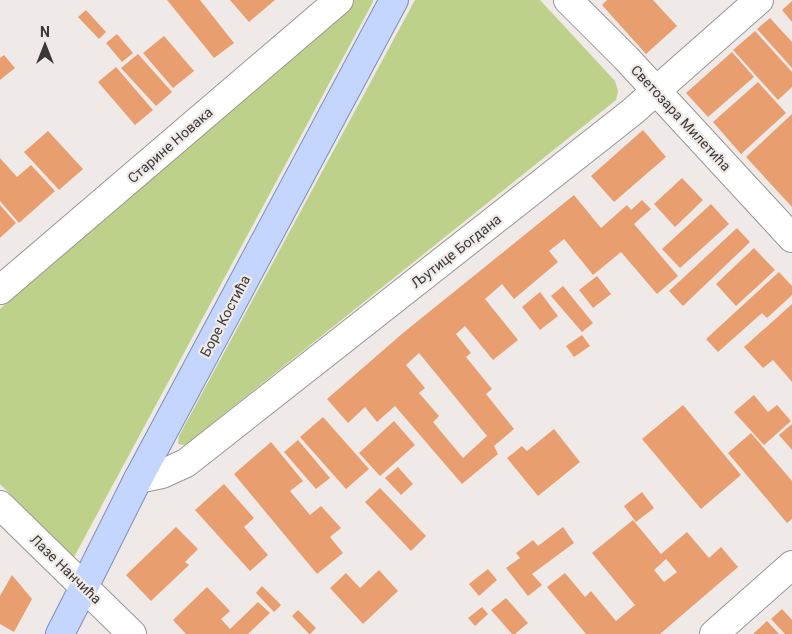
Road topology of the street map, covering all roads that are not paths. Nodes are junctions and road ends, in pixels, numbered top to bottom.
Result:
1 (339, 0) edge
2 (394, 0) edge
3 (568, 0) edge
4 (759, 0) edge
5 (656, 91) junction
6 (792, 238) edge
7 (0, 290) edge
8 (138, 479) junction
9 (0, 504) edge
10 (792, 565) edge
11 (84, 588) junction
12 (60, 634) edge
13 (132, 634) edge
14 (714, 634) edge

1 - 7 street, Старине Новака
2 - 8 main road, Боре Костића
3 - 5 street, Светозара Милетића
4 - 5 street, Љутице Богдана
5 - 6 street, Светозара Милетића
5 - 8 street, Љутице Богдана
8 - 11 main road, Боре Костића
9 - 11 street, Лазе Нанчића
10 - 14 street
11 - 12 main road, Боре Костића
11 - 13 street, Лазе Нанчића

